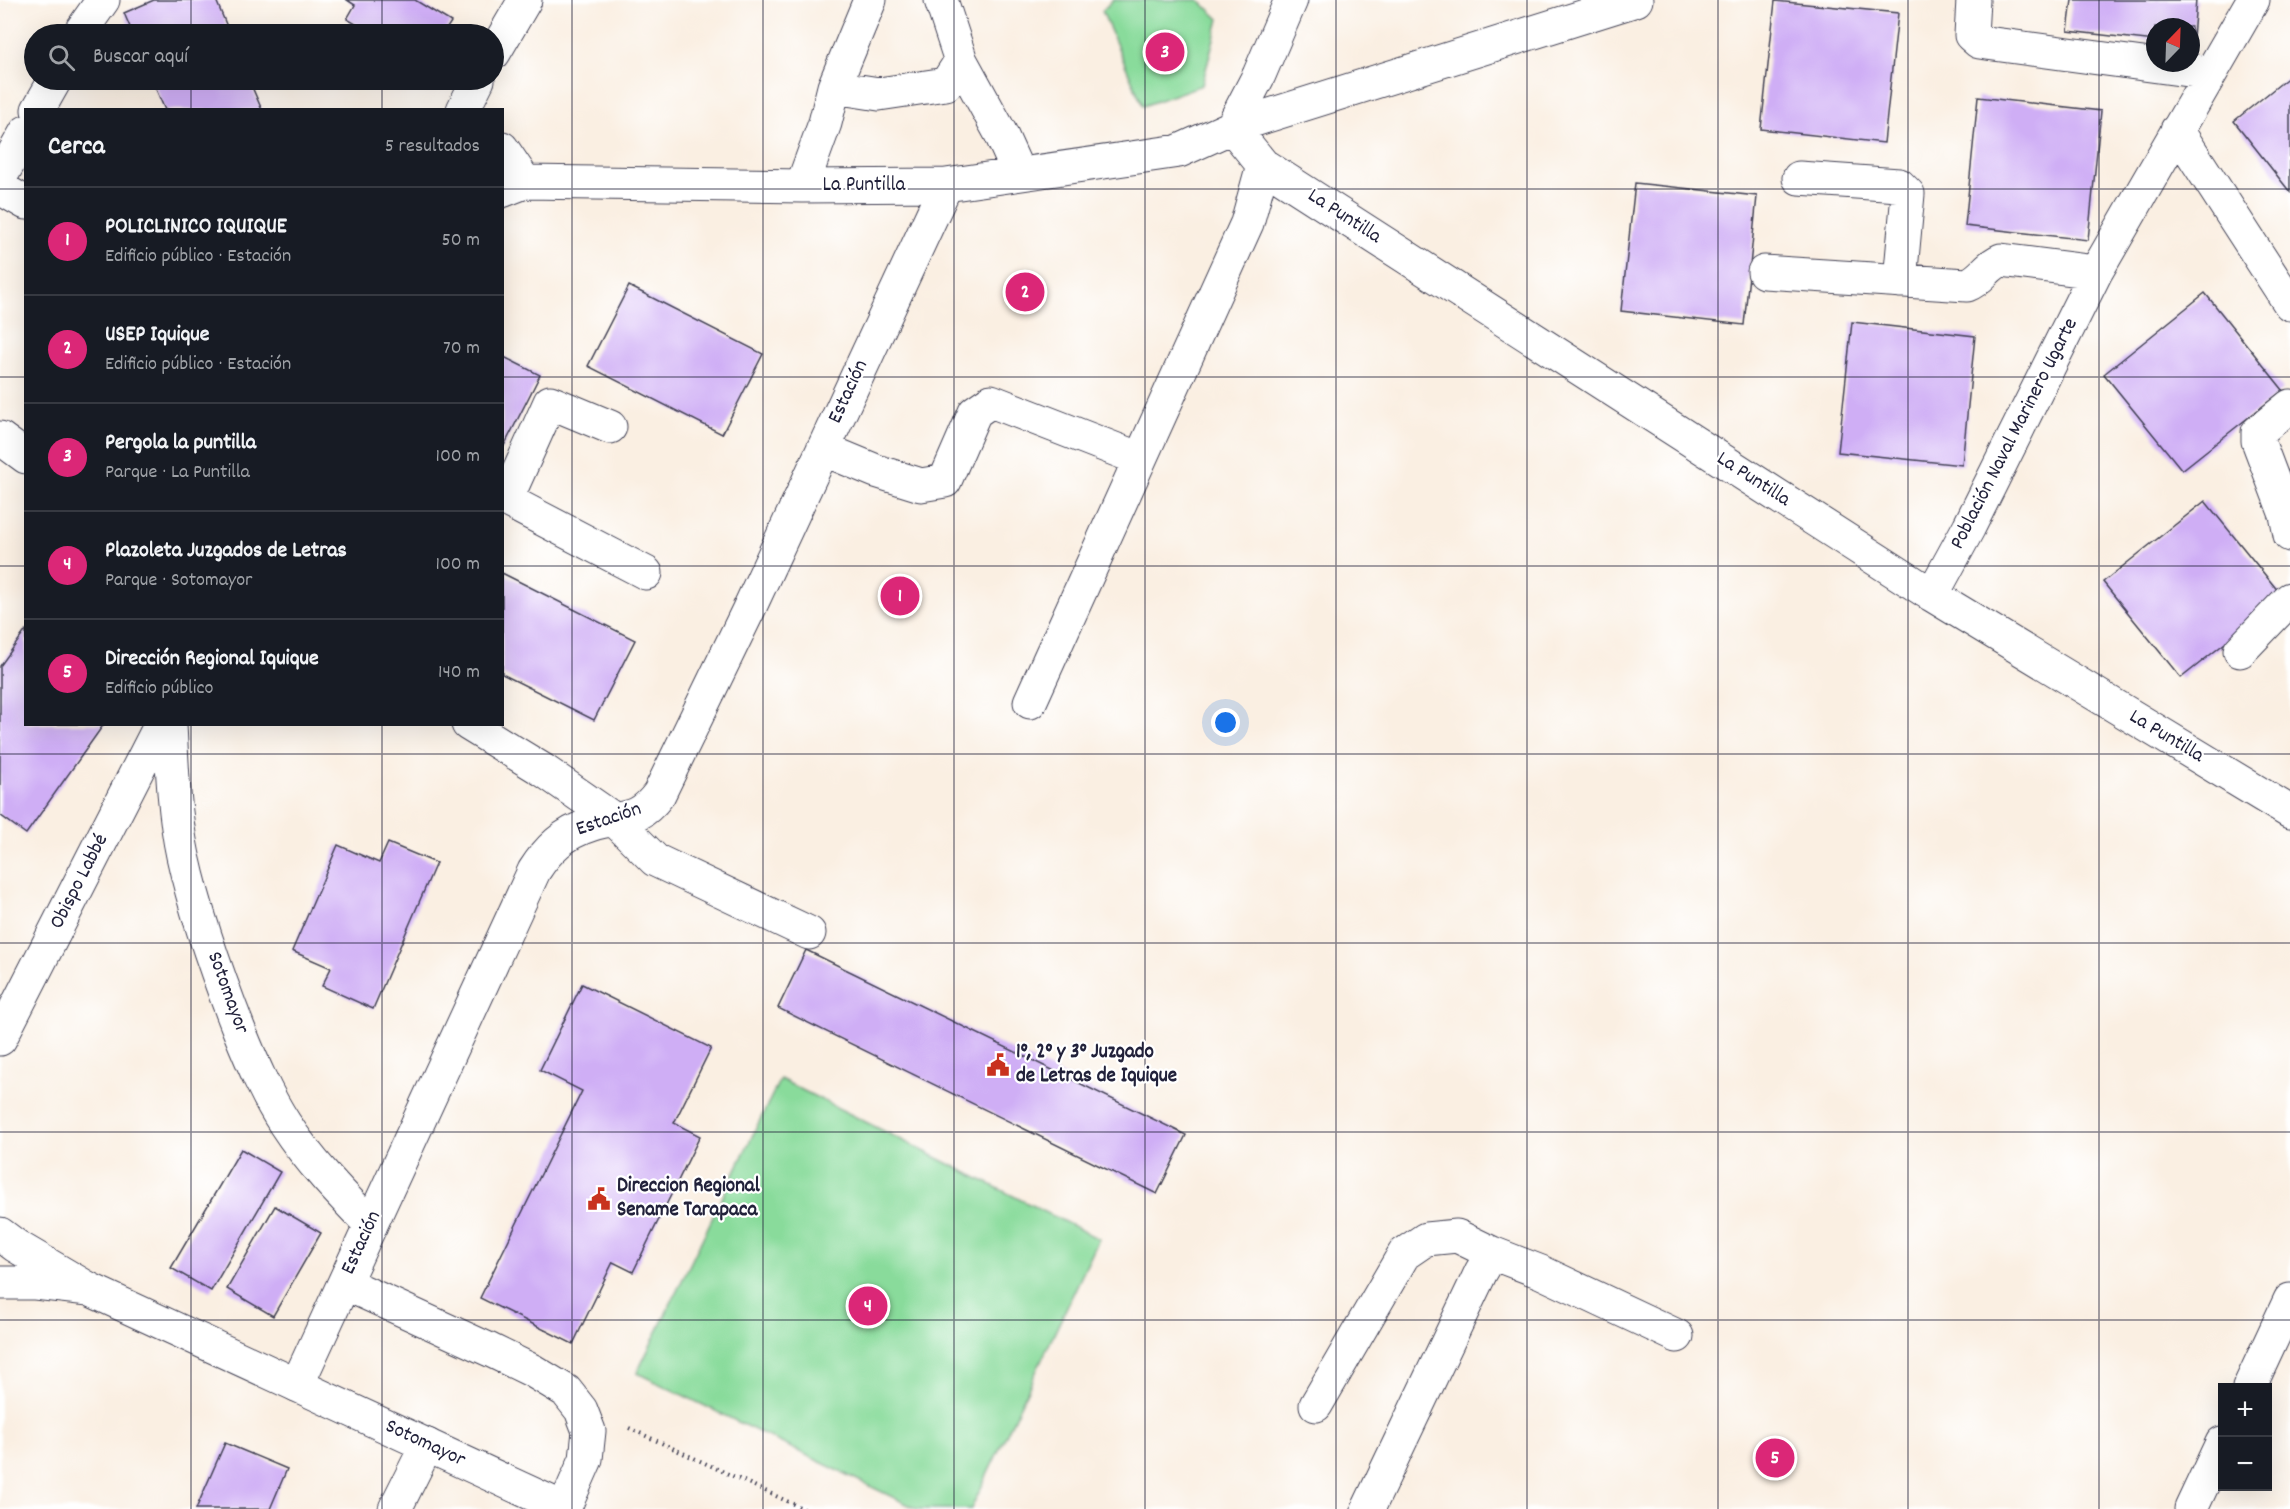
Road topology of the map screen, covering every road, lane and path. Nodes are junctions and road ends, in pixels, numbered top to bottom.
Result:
1 (103, 0) edge
2 (870, 0) edge
3 (941, 0) edge
4 (1291, 0) edge
5 (1636, 0) edge
6 (1973, 0) edge
7 (2253, 0) edge
8 (526, 1) edge
9 (87, 24) edge
10 (504, 37) edge
11 (961, 61) junction
12 (2211, 73) junction
13 (834, 87) junction
14 (49, 90) edge
15 (39, 108) edge
16 (1232, 127) junction
17 (2177, 130) junction
18 (24, 136) edge
19 (504, 154) edge
20 (1263, 165) junction
21 (1019, 174) junction
22 (0, 178) edge
23 (1799, 178) dead end
24 (946, 185) junction
25 (802, 186) junction
26 (514, 187) edge
27 (0, 188) edge
28 (24, 202) edge
29 (2096, 272) junction
30 (1764, 273) dead end
31 (1900, 281) junction
32 (2290, 304) edge
33 (2290, 406) edge
34 (610, 427) dead end
35 (0, 438) edge
36 (823, 449) junction
37 (24, 456) edge
38 (1140, 459) junction
39 (504, 502) edge
40 (2290, 535) edge
41 (646, 573) dead end
42 (1932, 595) junction
43 (2290, 599) edge
44 (2240, 651) dead end
45 (1030, 702) dead end
46 (160, 726) edge
47 (170, 726) edge
48 (471, 726) edge
49 (2290, 812) edge
50 (615, 820) junction
51 (809, 933) dead end
52 (0, 1039) edge
53 (370, 1225) junction
54 (0, 1234) edge
55 (1492, 1253) junction
56 (0, 1282) edge
57 (344, 1283) junction
58 (89, 1288) junction
59 (2290, 1300) edge
60 (1677, 1336) dead end
61 (2251, 1383) edge
62 (297, 1385) junction
63 (1316, 1405) dead end
64 (625, 1426) dead end
65 (427, 1445) junction
66 (2218, 1453) edge
67 (395, 1509) edge
68 (565, 1509) edge
69 (804, 1509) edge
70 (1368, 1509) edge
71 (2191, 1509) edge

1 - 9 street
2 - 13 street
3 - 11 street
4 - 16 street
5 - 16 street, La Puntilla
6 - 12 street
7 - 12 street, Población Naval Marinero Ugarte
8 - 10 street
11 - 13 street
11 - 21 street
12 - 17 street, Población Naval Marinero Ugarte
13 - 25 street
14 - 15 street
16 - 20 street, La Puntilla
16 - 21 street, La Puntilla
17 - 29 street, Población Naval Marinero Ugarte
17 - 32 street
18 - 22 street
19 - 26 street, La Puntilla
20 - 38 street
20 - 42 street, La Puntilla
21 - 24 street, La Puntilla
23 - 31 street
24 - 25 street, La Puntilla
24 - 36 street, Estación
25 - 26 street, La Puntilla
27 - 28 street
29 - 31 street
29 - 42 street, Población Naval Marinero Ugarte
30 - 31 street
33 - 40 street
34 - 39 street
35 - 37 street
36 - 38 street
36 - 50 street, Estación
38 - 45 street
39 - 41 street
42 - 49 street, La Puntilla
43 - 44 street
46 - 52 street, Obispo Labbé
47 - 53 street, Sotomayor
48 - 50 street
50 - 51 street
50 - 53 street, Estación
53 - 57 street, Estación
54 - 58 street, Sotomayor
55 - 60 street
55 - 63 street
55 - 70 street
56 - 58 street, Sotomayor
57 - 62 street, Estación
57 - 68 street
58 - 62 street, Sotomayor
59 - 61 street
62 - 65 street, Sotomayor
64 - 69 path
65 - 67 street
65 - 68 street, Sotomayor
66 - 71 street

